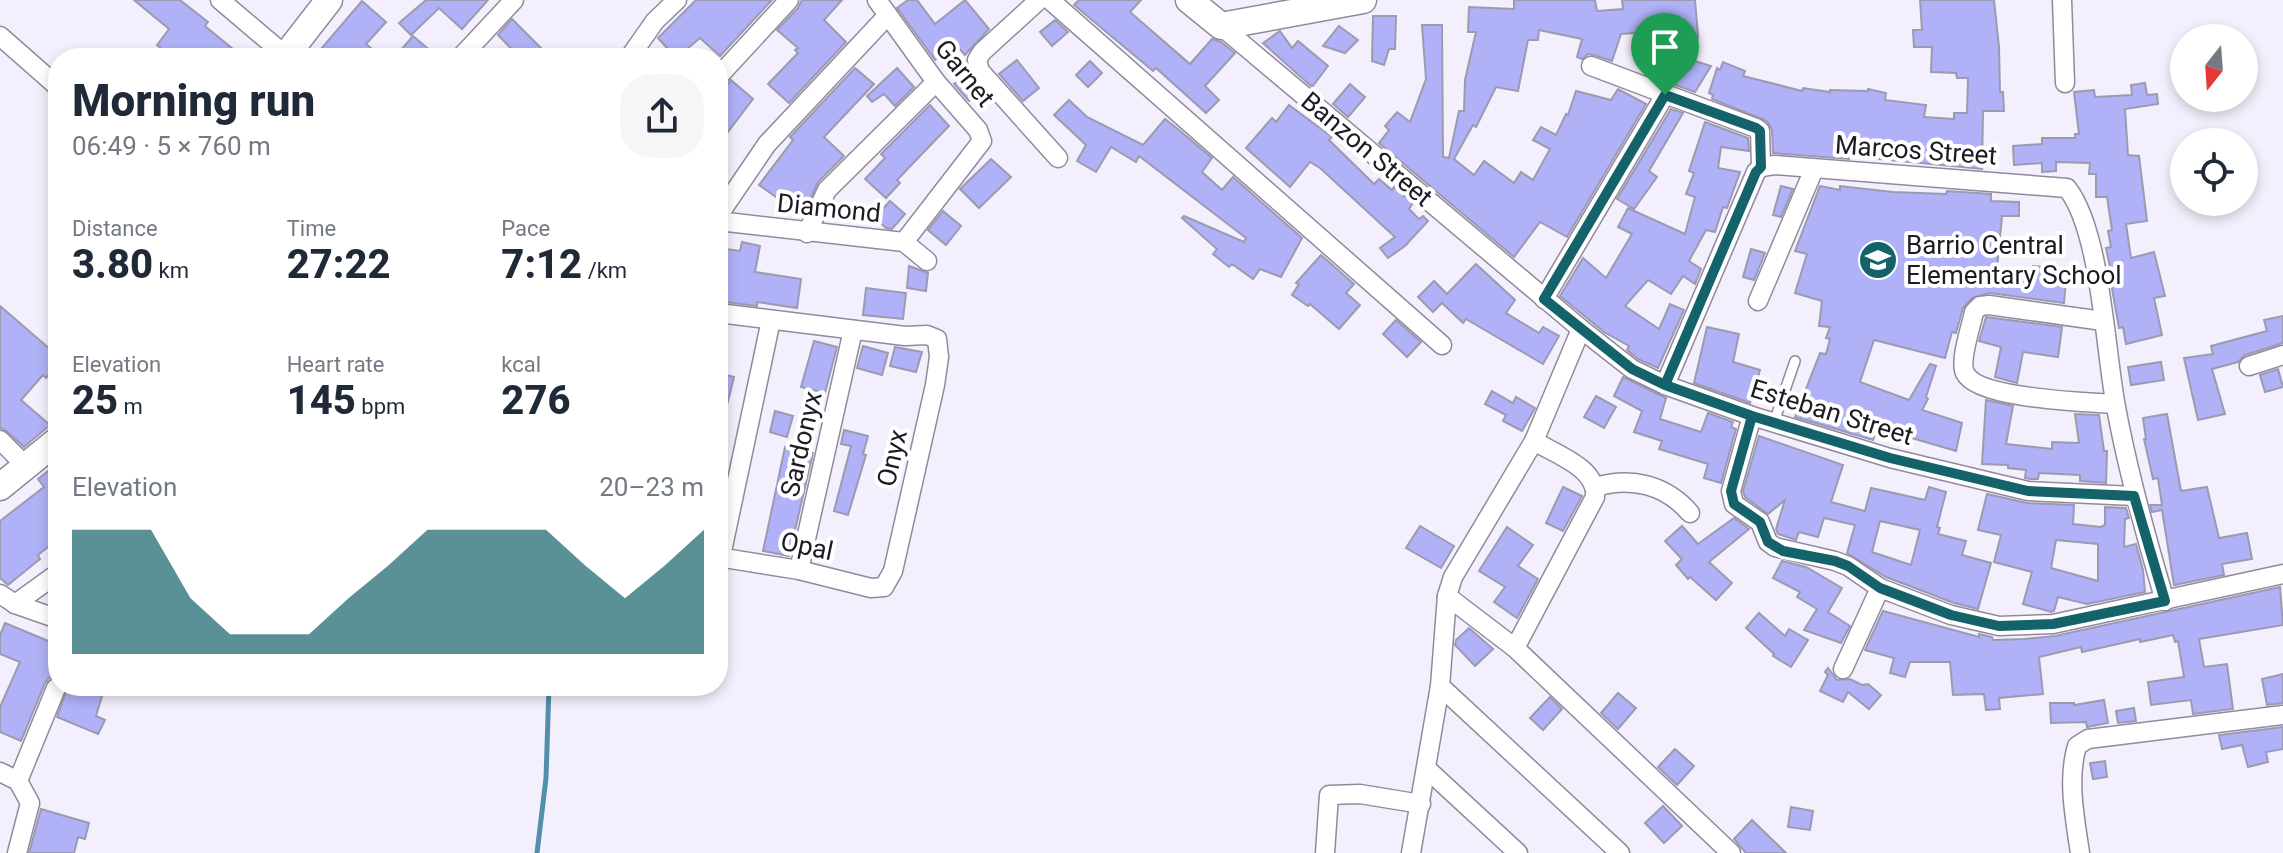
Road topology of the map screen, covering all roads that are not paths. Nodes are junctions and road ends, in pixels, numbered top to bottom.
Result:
1 (220, 0) edge
2 (329, 0) edge
3 (514, 0) edge
4 (677, 0) edge
5 (789, 0) edge
6 (1039, 0) edge
7 (1050, 0) edge
8 (1189, 0) edge
9 (1363, 0) edge
10 (2062, 0) edge
11 (882, 7) edge
12 (1221, 26) junction
13 (0, 36) edge
14 (275, 48) edge
15 (292, 48) edge
16 (469, 48) edge
17 (636, 48) edge
18 (728, 66) edge
19 (1591, 66) dead end
20 (48, 78) edge
21 (936, 82) junction
22 (2065, 83) dead end
23 (1665, 95) junction
24 (1058, 158) dead end
25 (1761, 167) junction
26 (1814, 169) junction
27 (728, 204) edge
28 (728, 221) edge
29 (807, 233) junction
30 (904, 242) junction
31 (927, 261) dead end
32 (1544, 299) junction
33 (1758, 301) dead end
34 (728, 314) edge
35 (771, 320) junction
36 (2103, 321) junction
37 (1581, 329) junction
38 (853, 330) junction
39 (1442, 345) dead end
40 (2283, 355) edge
41 (1795, 361) dead end
42 (2249, 366) dead end
43 (1665, 385) junction
44 (2115, 404) junction
45 (1752, 416) junction
46 (1774, 422) junction
47 (0, 440) edge
48 (1534, 441) junction
49 (48, 449) edge
50 (27, 467) junction
51 (0, 487) edge
52 (1596, 487) junction
53 (2134, 496) junction
54 (1690, 513) dead end
55 (728, 519) edge
56 (728, 557) edge
57 (799, 570) junction
58 (2283, 574) edge
59 (48, 578) edge
60 (884, 587) joint
61 (1880, 588) junction
62 (1447, 596) junction
63 (7, 599) edge
64 (2165, 601) junction
65 (48, 615) edge
66 (1515, 648) junction
67 (1843, 669) dead end
68 (1440, 686) junction
69 (53, 696) edge
70 (2283, 715) edge
71 (1427, 769) junction
72 (0, 772) edge
73 (18, 781) junction
74 (1421, 804) junction
75 (17, 853) edge
76 (1325, 853) edge
77 (1411, 853) edge
78 (1518, 853) edge
79 (1620, 853) edge
80 (1731, 853) edge
81 (2080, 853) edge

1 - 14 street
2 - 15 street
3 - 16 street
4 - 17 street
5 - 18 street
6 - 24 street
7 - 39 street
8 - 12 street, Banzon Street
9 - 12 street
10 - 22 street
11 - 21 street, Garnet
11 - 27 street
12 - 32 street, Banzon Street
13 - 20 street
19 - 23 street
21 - 29 street
21 - 30 street, Garnet
23 - 25 street
23 - 32 street
25 - 26 street, Marcos Street
25 - 43 street
26 - 33 street
26 - 36 street, Marcos Street
28 - 29 street, Diamond
29 - 30 street, Diamond
30 - 31 street, Diamond
32 - 37 street, Esteban Street
34 - 35 street
35 - 38 street
35 - 55 street
36 - 44 street
36 - 44 street
37 - 43 street, Esteban Street
37 - 48 street
38 - 57 street, Sardonyx
38 - 60 street, Onyx
40 - 42 street
41 - 46 lane
43 - 45 street, Esteban Street
44 - 53 street
45 - 46 street, Esteban Street
45 - 61 street
46 - 53 street, Esteban Street
47 - 50 street
48 - 52 street
48 - 62 street
49 - 50 street
50 - 51 street
52 - 54 street
52 - 66 street
53 - 64 street
56 - 57 street, Opal
57 - 60 street, Opal
58 - 64 street
59 - 63 street
61 - 64 street
61 - 67 street
62 - 66 street
62 - 68 street
63 - 65 street
66 - 80 street
68 - 71 street
68 - 79 street
69 - 73 street
70 - 81 street
71 - 74 street
71 - 78 street
72 - 73 street
73 - 75 street
74 - 76 street
74 - 77 street

